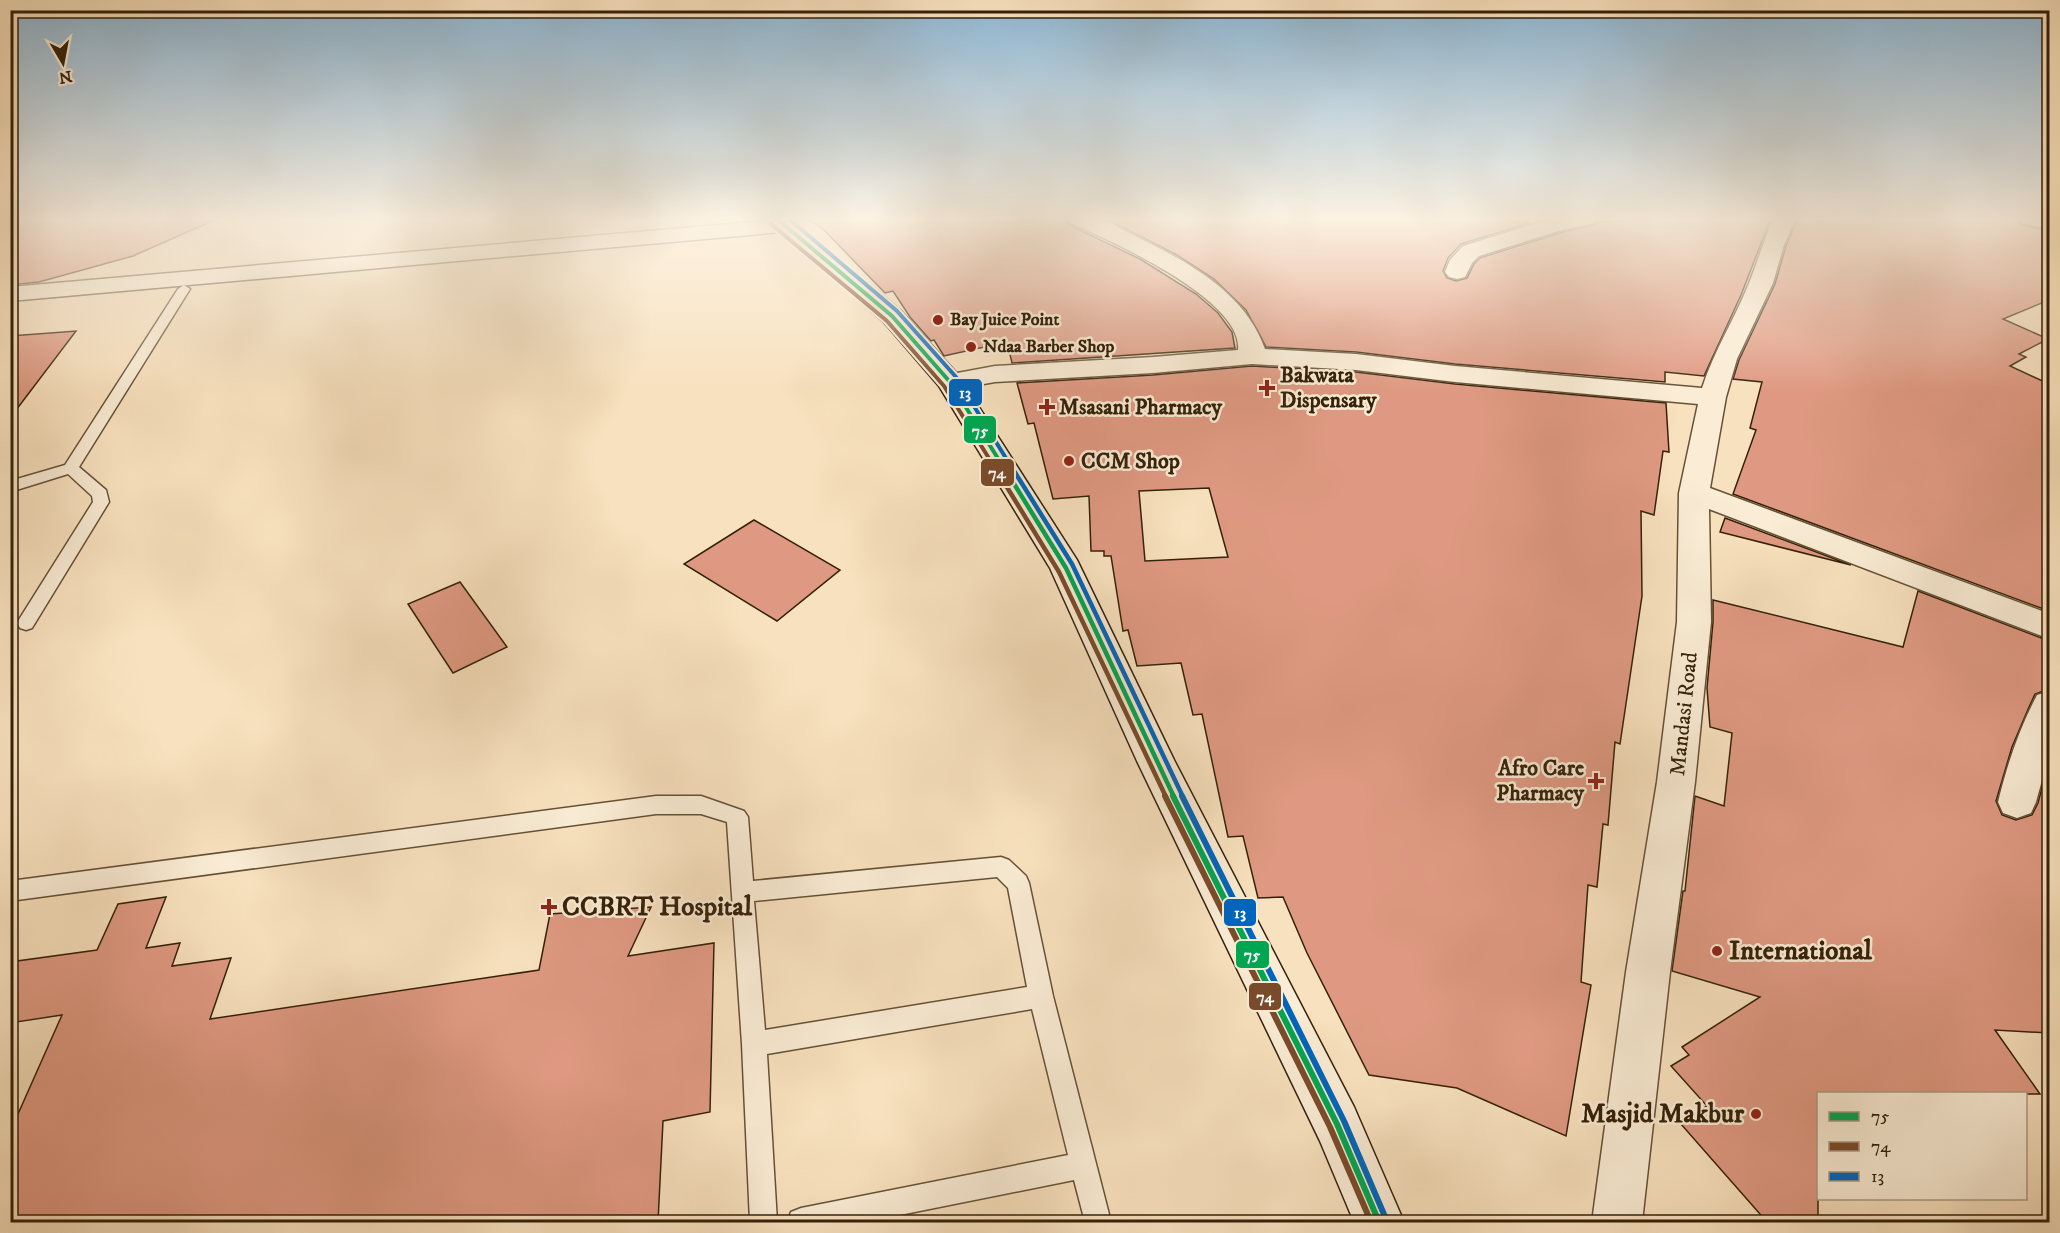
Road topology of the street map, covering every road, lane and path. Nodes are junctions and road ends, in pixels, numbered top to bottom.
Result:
1 (208, 276) edge
2 (844, 276) edge
3 (1185, 276) edge
4 (1764, 276) edge
5 (184, 289) dead end
6 (10, 294) edge
7 (1252, 356) junction
8 (950, 382) junction
9 (1713, 397) junction
10 (71, 468) junction
11 (10, 487) edge
12 (1694, 493) junction
13 (26, 623) dead end
14 (2049, 627) edge
15 (2049, 705) edge
16 (2017, 802) dead end
17 (10, 891) edge
18 (743, 892) junction
19 (1041, 996) junction
20 (754, 1044) junction
21 (1082, 1165) junction
22 (763, 1222) edge
23 (801, 1222) edge
24 (1098, 1222) edge
25 (1379, 1222) edge
26 (1617, 1222) edge

1 - 6 street
2 - 8 street
3 - 7 street
4 - 9 street, Mandasi Road
5 - 10 lane
7 - 8 street
7 - 9 street
8 - 25 street
9 - 12 street, Mandasi Road
10 - 11 lane
10 - 13 lane
12 - 14 street
12 - 26 street, Mandasi Road
15 - 16 street
17 - 18 lane
18 - 19 lane
18 - 20 lane
19 - 20 lane
19 - 21 lane
20 - 22 lane
21 - 23 lane
21 - 24 lane

